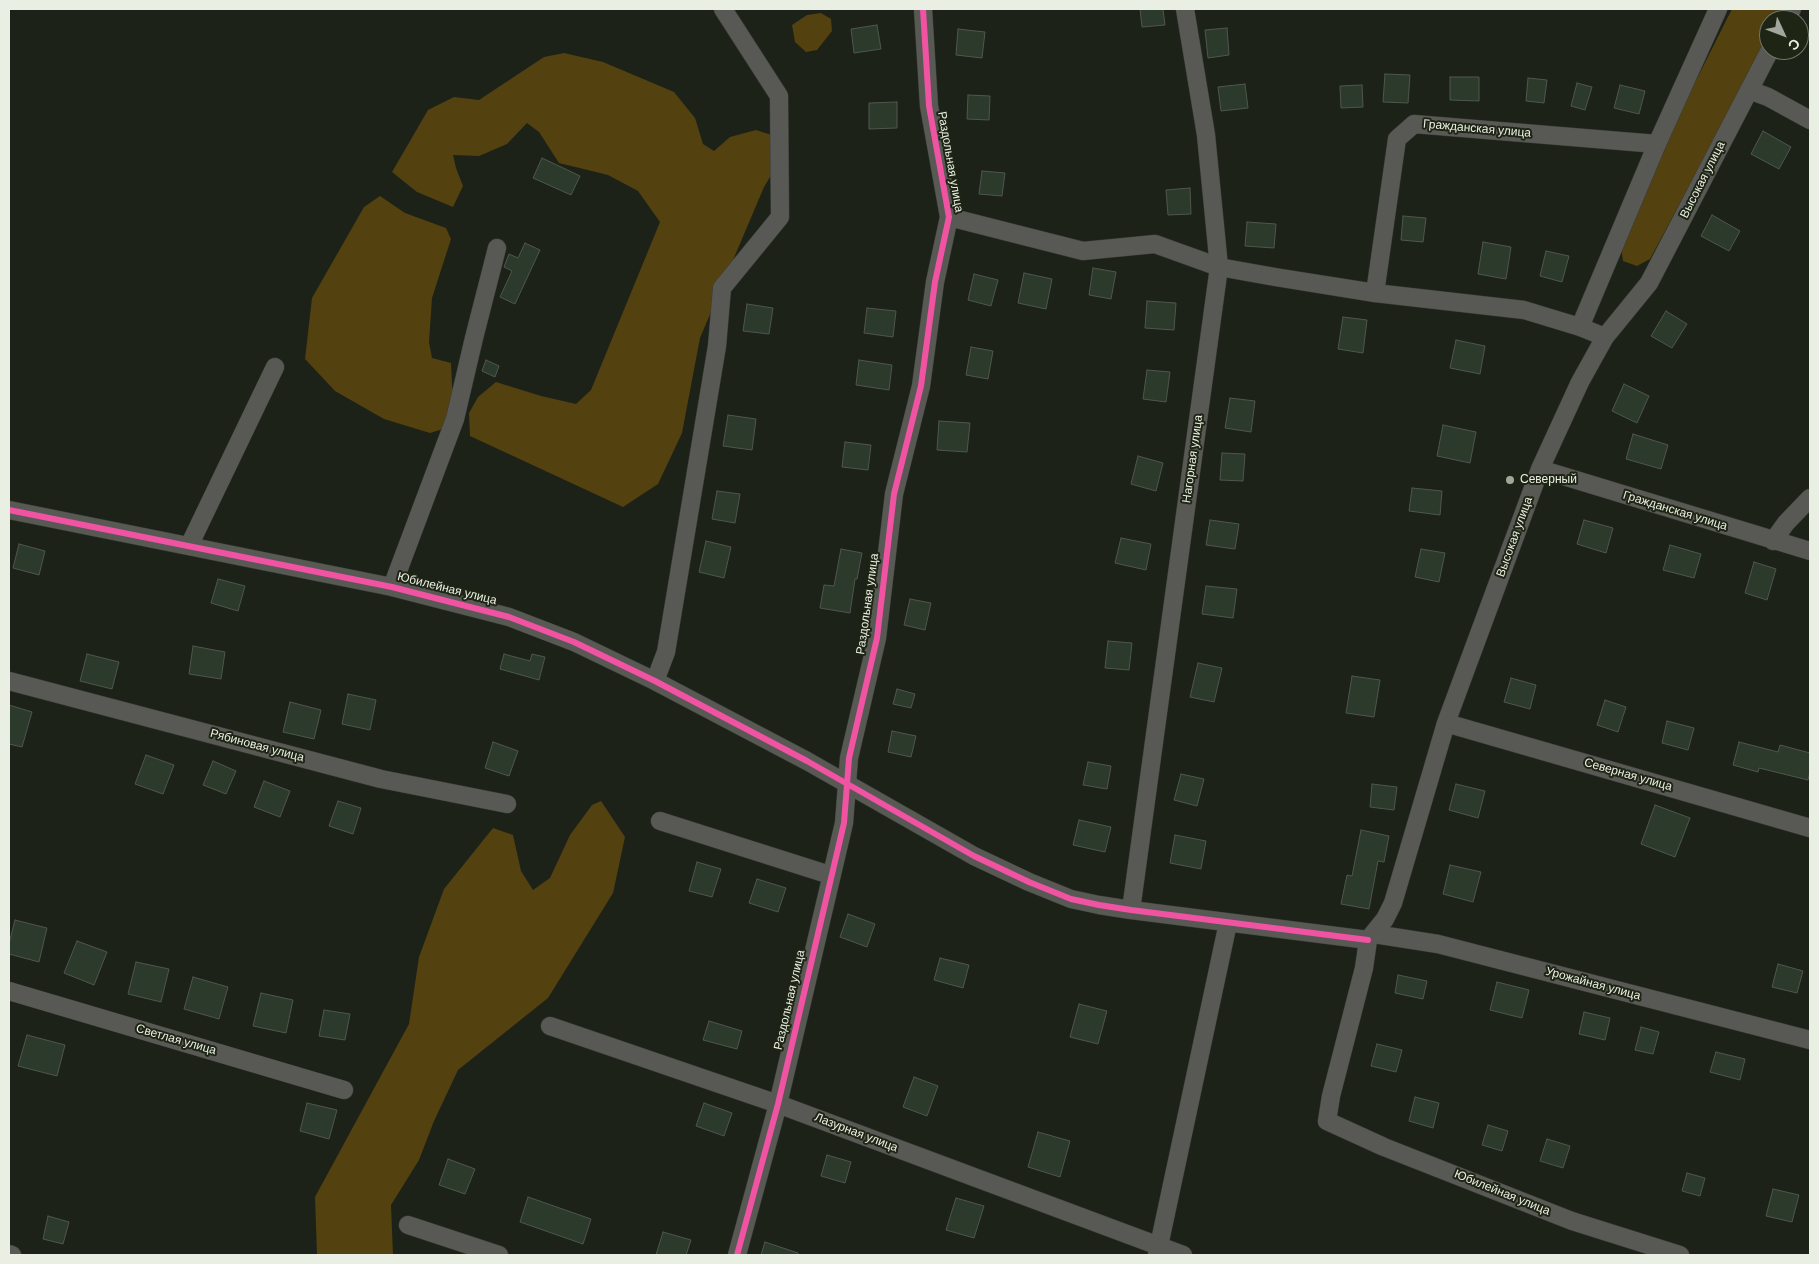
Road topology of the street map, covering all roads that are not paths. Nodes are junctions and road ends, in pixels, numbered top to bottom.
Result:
1 (723, 9) edge
2 (923, 9) edge
3 (1185, 9) edge
4 (1718, 9) edge
5 (1765, 60) edge
6 (1749, 90) junction
7 (1810, 120) edge
8 (1657, 144) junction
9 (949, 217) junction
10 (497, 248) dead end
11 (1219, 267) junction
12 (1374, 293) junction
13 (1580, 327) junction
14 (1605, 337) junction
15 (275, 367) dead end
16 (1540, 469) junction
17 (1810, 498) edge
18 (9, 510) edge
19 (1773, 541) junction
20 (189, 546) junction
21 (1810, 551) edge
22 (392, 587) junction
23 (9, 681) edge
24 (655, 681) junction
25 (1446, 723) junction
26 (847, 784) junction
27 (507, 804) dead end
28 (660, 820) dead end
29 (1810, 828) edge
30 (830, 875) junction
31 (1132, 910) junction
32 (1228, 923) junction
33 (1371, 937) junction
34 (9, 991) edge
35 (550, 1026) dead end
36 (1810, 1040) edge
37 (344, 1090) dead end
38 (778, 1104) junction
39 (408, 1225) dead end
40 (1158, 1251) edge
41 (499, 1255) edge
42 (737, 1255) edge
43 (1183, 1255) edge
44 (1680, 1255) edge

1 - 24 street
2 - 9 street, Раздольная улица
3 - 11 street, Нагорная улица
4 - 8 street
5 - 6 street, Высокая улица
6 - 7 street
6 - 14 street, Высокая улица
8 - 12 street, Гражданская улица
8 - 13 street
9 - 11 street
9 - 26 street, Раздольная улица
10 - 22 street
11 - 12 street
11 - 31 street, Нагорная улица
12 - 13 street
13 - 14 street
14 - 16 street, Высокая улица
15 - 20 street
16 - 19 street, Гражданская улица
16 - 25 street, Высокая улица
17 - 19 street
18 - 20 street, Юбилейная улица
19 - 21 street, Гражданская улица
20 - 22 street, Юбилейная улица
22 - 24 street, Юбилейная улица
23 - 27 street, Рябиновая улица
24 - 26 street, Юбилейная улица
25 - 29 street, Северная улица
25 - 33 street, Высокая улица
26 - 30 street, Раздольная улица
26 - 31 street, Юбилейная улица
28 - 30 street
30 - 38 street, Раздольная улица
31 - 32 street, Урожайная улица
32 - 33 street, Урожайная улица
32 - 40 street
33 - 36 street, Урожайная улица
33 - 44 street, Юбилейная улица
34 - 37 street, Светлая улица
35 - 38 street, Лазурная улица
38 - 40 street, Лазурная улица
38 - 42 street, Раздольная улица
39 - 41 street
40 - 43 street, Лазурная улица

